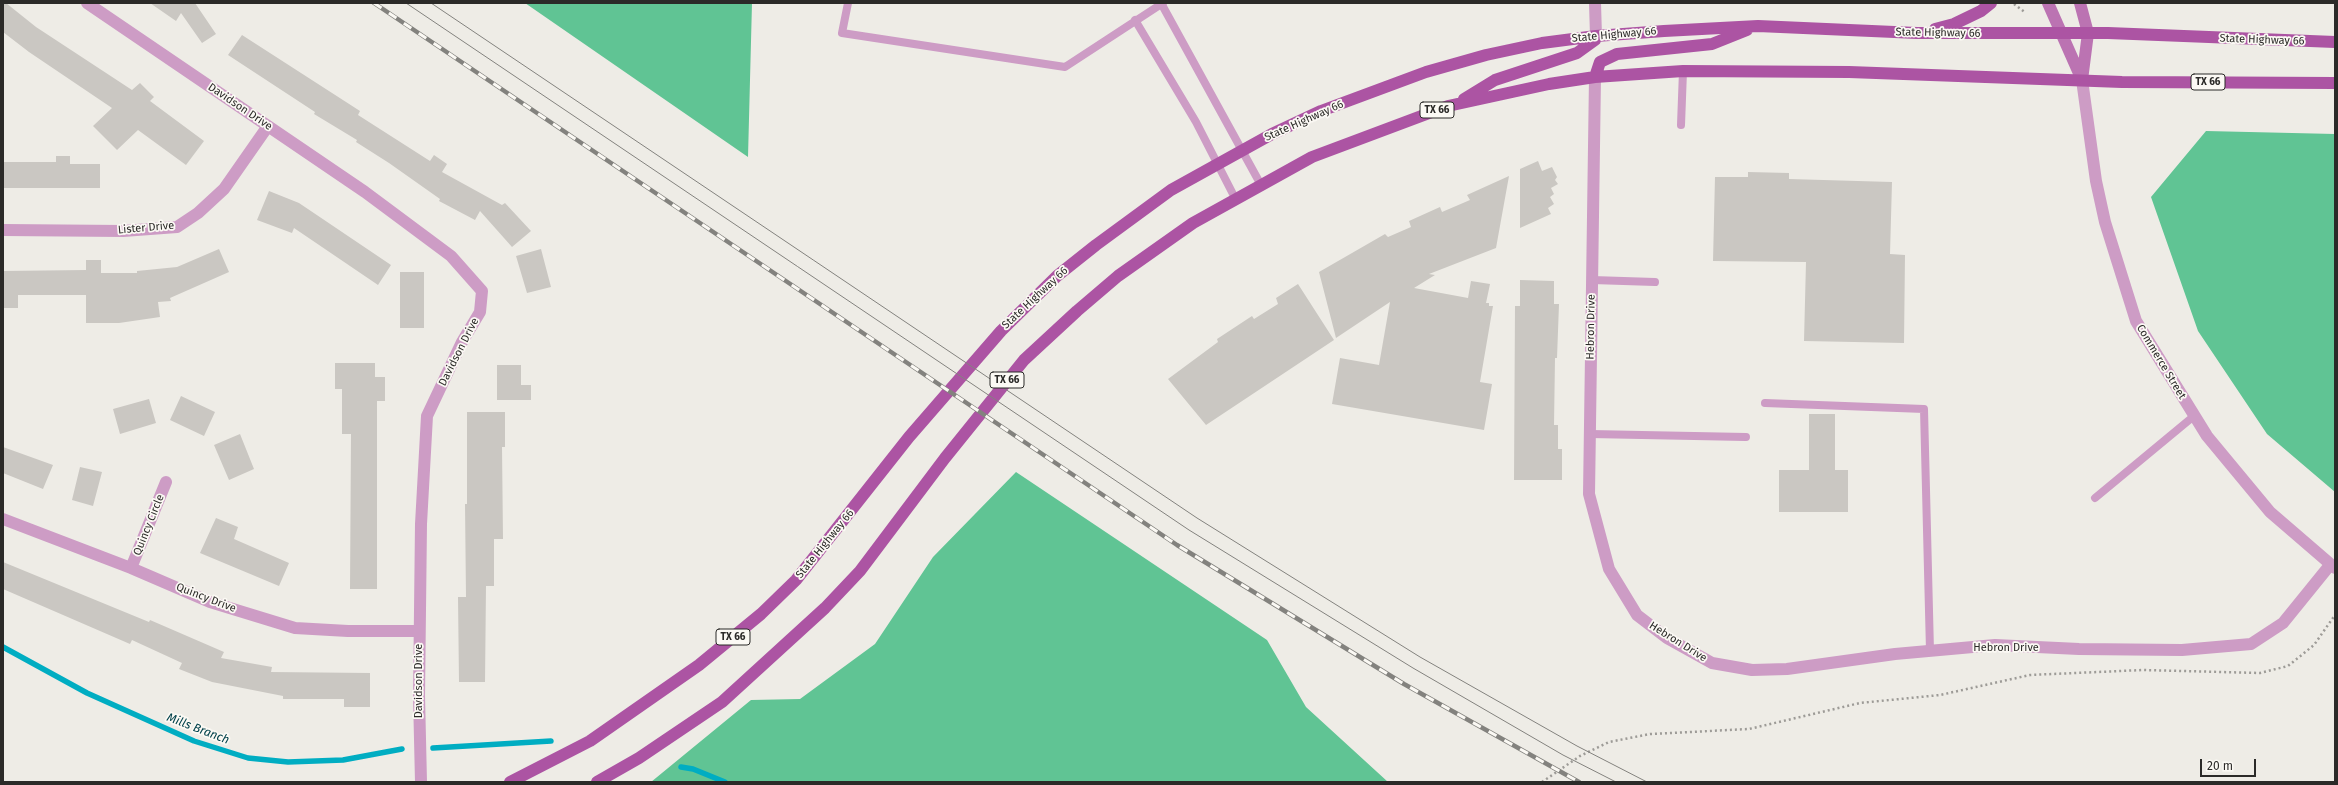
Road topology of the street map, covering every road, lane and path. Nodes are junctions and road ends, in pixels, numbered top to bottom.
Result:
1 (87, 3) edge
2 (848, 3) edge
3 (1162, 3) edge
4 (1595, 3) edge
5 (1991, 3) edge
6 (2048, 3) edge
7 (2080, 3) edge
8 (2014, 4) edge
9 (2026, 13) dead end
10 (1135, 20) junction
11 (1758, 26) junction
12 (1917, 33) junction
13 (2088, 33) junction
14 (2061, 34) junction
15 (1596, 36) junction
16 (2335, 42) edge
17 (1684, 71) junction
18 (1595, 77) junction
19 (2082, 80) junction
20 (2335, 84) edge
21 (1454, 105) junction
22 (1681, 125) dead end
23 (268, 126) junction
24 (1241, 150) junction
25 (1217, 163) junction
26 (1261, 185) junction
27 (1235, 198) junction
28 (3, 230) edge
29 (1592, 280) junction
30 (1655, 282) dead end
31 (1764, 403) dead end
32 (2194, 416) junction
33 (1590, 434) junction
34 (1746, 437) dead end
35 (166, 482) dead end
36 (2095, 498) dead end
37 (3, 518) edge
38 (2332, 567) edge
39 (131, 568) junction
40 (2335, 615) edge
41 (419, 631) junction
42 (1930, 651) junction
43 (421, 782) edge
44 (510, 782) edge
45 (598, 782) edge
46 (1542, 782) edge

1 - 23 street, Davidson Drive
2 - 10 lane
3 - 10 lane
3 - 24 lane
4 - 15 street
5 - 12 main road
6 - 14 main road
7 - 13 main road
8 - 9 path
10 - 25 lane
11 - 12 main road, State Highway 66 / TX 66
11 - 15 main road, State Highway 66 / TX 66
11 - 18 main road
12 - 14 main road, State Highway 66 / TX 66
13 - 14 main road, State Highway 66 / TX 66
13 - 16 main road, State Highway 66 / TX 66
13 - 19 main road
14 - 19 main road
15 - 21 main road
15 - 24 main road, State Highway 66 / TX 66
17 - 18 main road, TX 66
17 - 19 main road, TX 66
17 - 22 lane
18 - 21 main road, TX 66
18 - 29 street, Hebron Drive
19 - 20 main road, TX 66
19 - 32 street, Commerce Street
21 - 26 main road, TX 66
23 - 28 street, Lister Drive
23 - 41 street, Davidson Drive
24 - 25 main road, State Highway 66 / TX 66
24 - 26 lane
25 - 27 lane
25 - 44 main road, State Highway 66 / TX 66
26 - 27 main road, TX 66
27 - 45 main road, TX 66
29 - 30 lane
29 - 33 street, Hebron Drive
31 - 42 lane
32 - 36 lane
32 - 38 street, Commerce Street
33 - 34 lane
33 - 42 street, Hebron Drive
35 - 39 street, Quincy Circle
37 - 39 street, Quincy Drive
38 - 42 street, Hebron Drive
39 - 41 street, Quincy Drive
40 - 46 path
41 - 43 street, Davidson Drive

